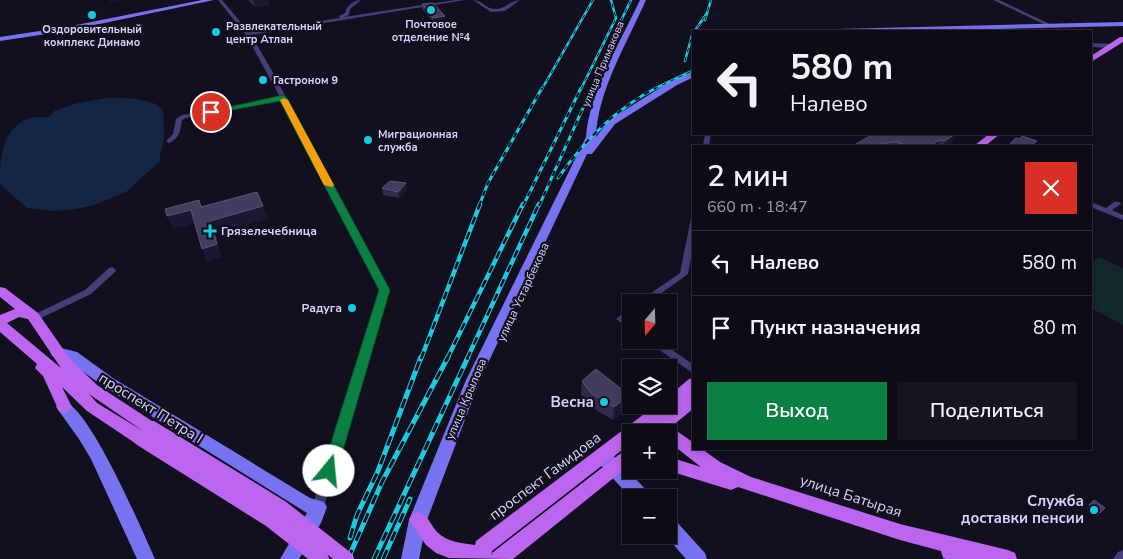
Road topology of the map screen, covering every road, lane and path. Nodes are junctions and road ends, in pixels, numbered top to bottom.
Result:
1 (204, 0) edge
2 (211, 0) edge
3 (220, 0) edge
4 (359, 0) edge
5 (463, 0) edge
6 (475, 0) edge
7 (518, 0) edge
8 (643, 0) edge
9 (648, 0) edge
10 (995, 0) edge
11 (336, 19) junction
12 (1123, 24) edge
13 (1054, 27) junction
14 (892, 30) edge
15 (900, 30) edge
16 (248, 34) junction
17 (0, 38) edge
18 (1123, 39) edge
19 (1092, 45) edge
20 (1112, 46) junction
21 (1123, 47) edge
22 (1092, 59) edge
23 (1092, 65) edge
24 (692, 74) edge
25 (283, 98) junction
26 (595, 133) junction
27 (994, 135) edge
28 (1005, 135) edge
29 (170, 141) dead end
30 (980, 145) edge
31 (993, 145) edge
32 (1092, 204) edge
33 (1117, 204) dead end
34 (1106, 211) junction
35 (1123, 218) edge
36 (692, 231) edge
37 (112, 270) dead end
38 (0, 291) edge
39 (655, 294) edge
40 (34, 317) junction
41 (0, 322) edge
42 (0, 326) edge
43 (0, 333) edge
44 (664, 349) edge
45 (57, 352) junction
46 (692, 369) edge
47 (692, 385) edge
48 (677, 397) edge
49 (692, 400) edge
50 (660, 424) edge
51 (146, 434) junction
52 (622, 446) edge
53 (677, 447) edge
54 (691, 451) junction
55 (602, 455) junction
56 (677, 465) edge
57 (677, 466) edge
58 (622, 468) edge
59 (619, 472) junction
60 (635, 489) edge
61 (318, 507) junction
62 (421, 523) junction
63 (677, 535) edge
64 (484, 555) edge
65 (1123, 556) edge
66 (978, 557) edge
67 (146, 559) edge
68 (289, 559) edge
69 (322, 559) edge
70 (346, 559) edge
71 (410, 559) edge
72 (418, 559) edge
73 (698, 559) edge
74 (1008, 559) edge
75 (1120, 559) edge

1 - 17 main road
2 - 17 main road
3 - 16 street
4 - 11 street
5 - 11 street
6 - 7 street
8 - 26 main road, улица Примакова
9 - 26 main road, улица Примакова
10 - 13 street
11 - 16 street
12 - 13 main road
13 - 14 main road
13 - 15 main road
16 - 25 street
18 - 20 main road
19 - 20 street
20 - 22 main road
21 - 23 main road
24 - 26 main road, улица Устарбекова
25 - 29 street
25 - 61 street
26 - 62 main road, улица Устарбекова
27 - 30 main road
28 - 31 main road
32 - 34 street
33 - 34 street
34 - 35 street
36 - 39 street
37 - 40 street
38 - 40 main road
40 - 41 main road
40 - 45 main road
42 - 51 main road
43 - 67 main road
44 - 46 street
45 - 51 main road
45 - 61 main road, проспект Петра I
47 - 48 main road, проспект Гамидова
49 - 50 main road, проспект Гамидова
51 - 69 main road, bridge
51 - 70 main road, bridge
52 - 55 main road, проспект Гамидова
53 - 54 main road, улица Батырая
54 - 56 main road
54 - 66 main road, улица Батырая
55 - 59 main road
55 - 64 main road, проспект Гамидова
57 - 66 main road, улица Батырая
58 - 59 main road, проспект Гамидова
59 - 60 main road
59 - 64 main road, проспект Гамидова
61 - 68 main road
62 - 64 main road
62 - 71 main road
62 - 72 main road, улица Устарбекова
63 - 73 main road
65 - 75 street
66 - 74 main road, улица Батырая

